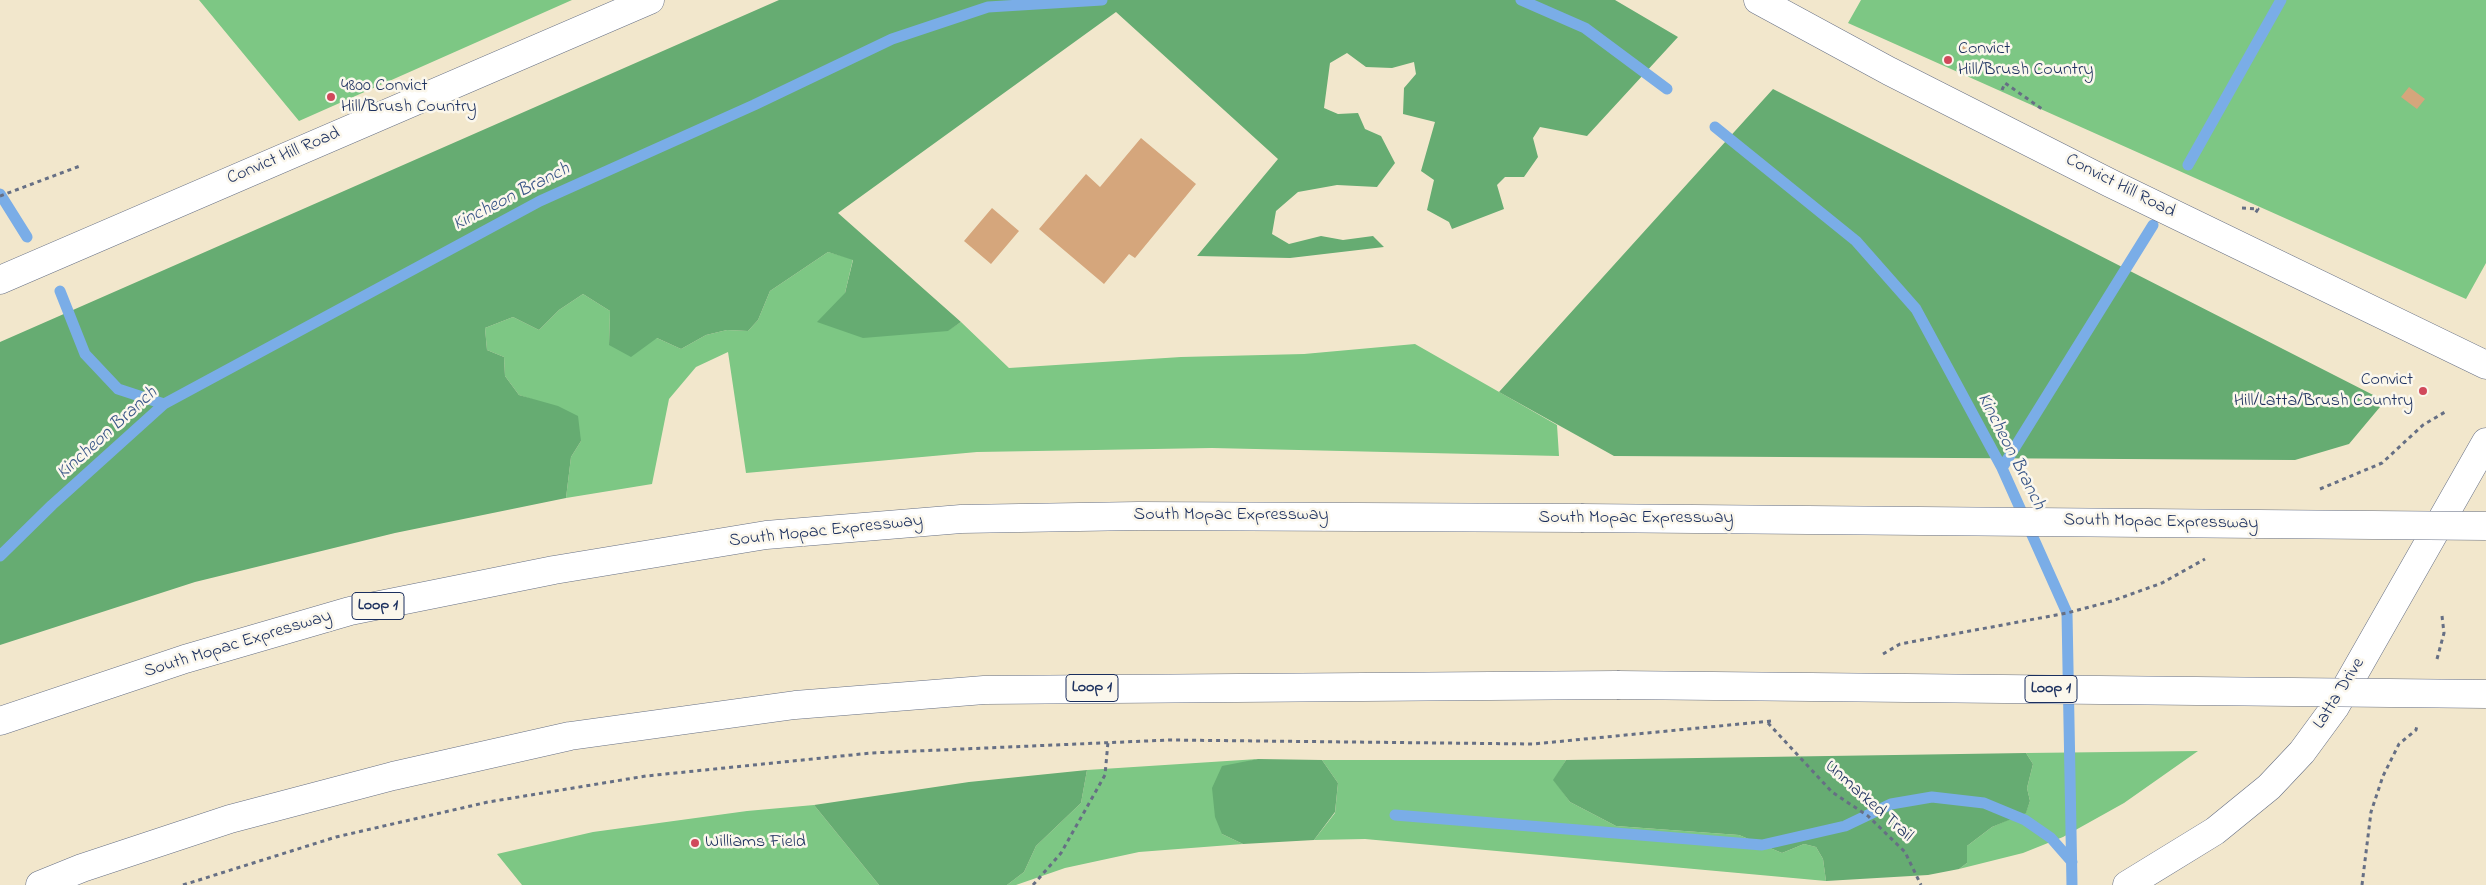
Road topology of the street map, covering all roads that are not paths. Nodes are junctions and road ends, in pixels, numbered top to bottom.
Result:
1 (650, 0) edge
2 (1758, 0) edge
3 (0, 280) edge
4 (2486, 365) edge
5 (2486, 442) edge
6 (2486, 526) edge
7 (2486, 694) edge
8 (0, 721) edge
9 (40, 885) edge
10 (2127, 885) edge

1 - 3 main road, Convict Hill Road
2 - 4 main road, Convict Hill Road
5 - 10 main road, Latta Drive
6 - 8 main road, South Mopac Expressway / Loop 1, bridge
7 - 9 main road, Loop 1, bridge

